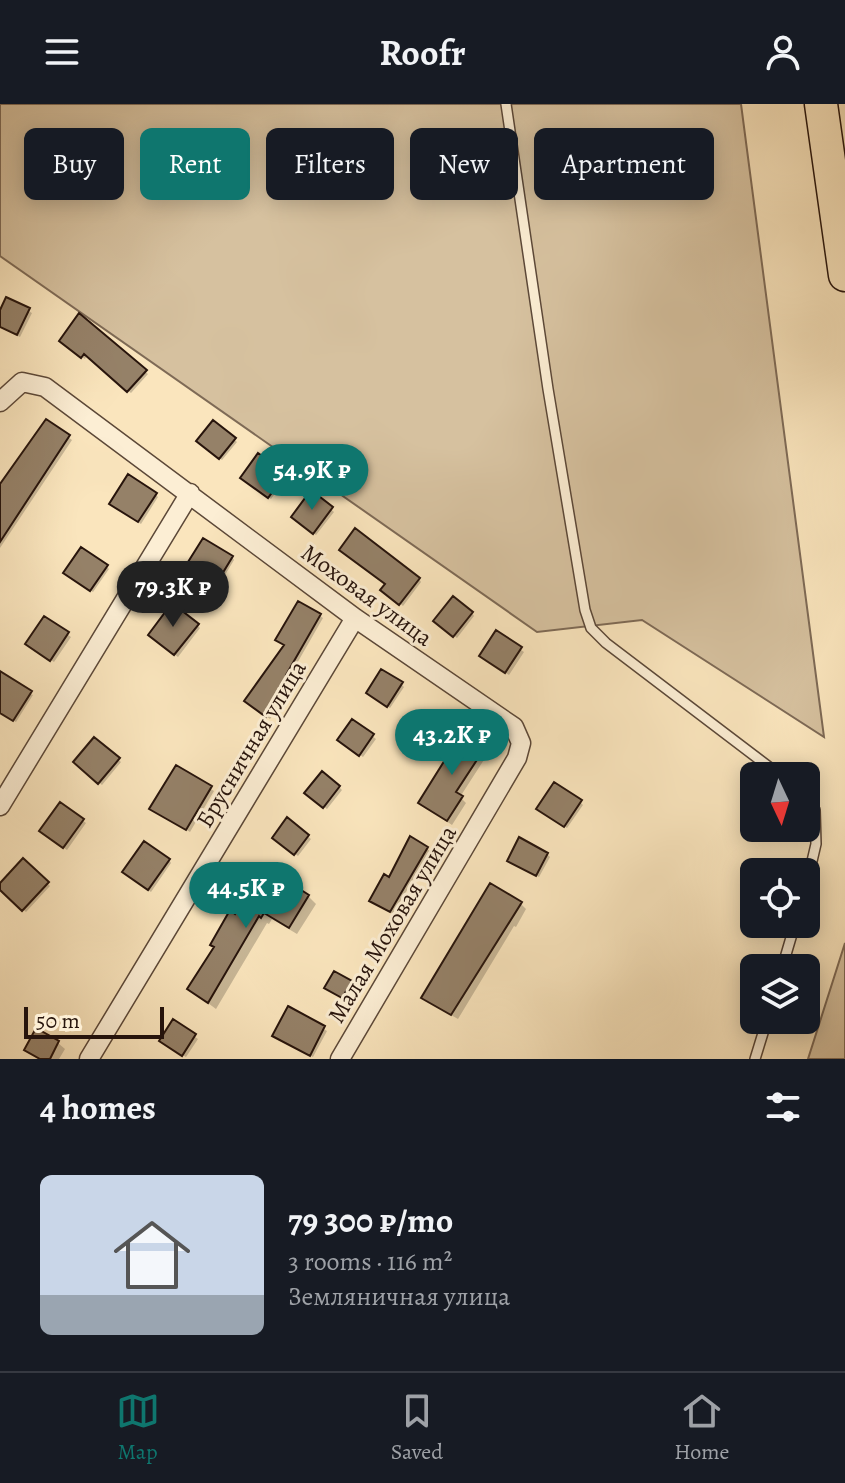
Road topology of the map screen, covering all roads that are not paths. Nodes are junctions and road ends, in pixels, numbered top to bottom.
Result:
1 (506, 104) edge
2 (821, 104) edge
3 (845, 275) edge
4 (0, 402) edge
5 (190, 493) junction
6 (355, 618) junction
7 (514, 727) joint
8 (763, 762) edge
9 (0, 806) edge
10 (763, 1034) edge
11 (89, 1059) edge
12 (340, 1059) edge
13 (755, 1059) edge

1 - 8 lane
2 - 3 highway
4 - 5 street, Моховая улица
5 - 6 street, Моховая улица
5 - 9 street
6 - 7 street, Моховая улица
6 - 11 street, Брусничная улица
7 - 12 street, Малая Моховая улица
10 - 13 lane

